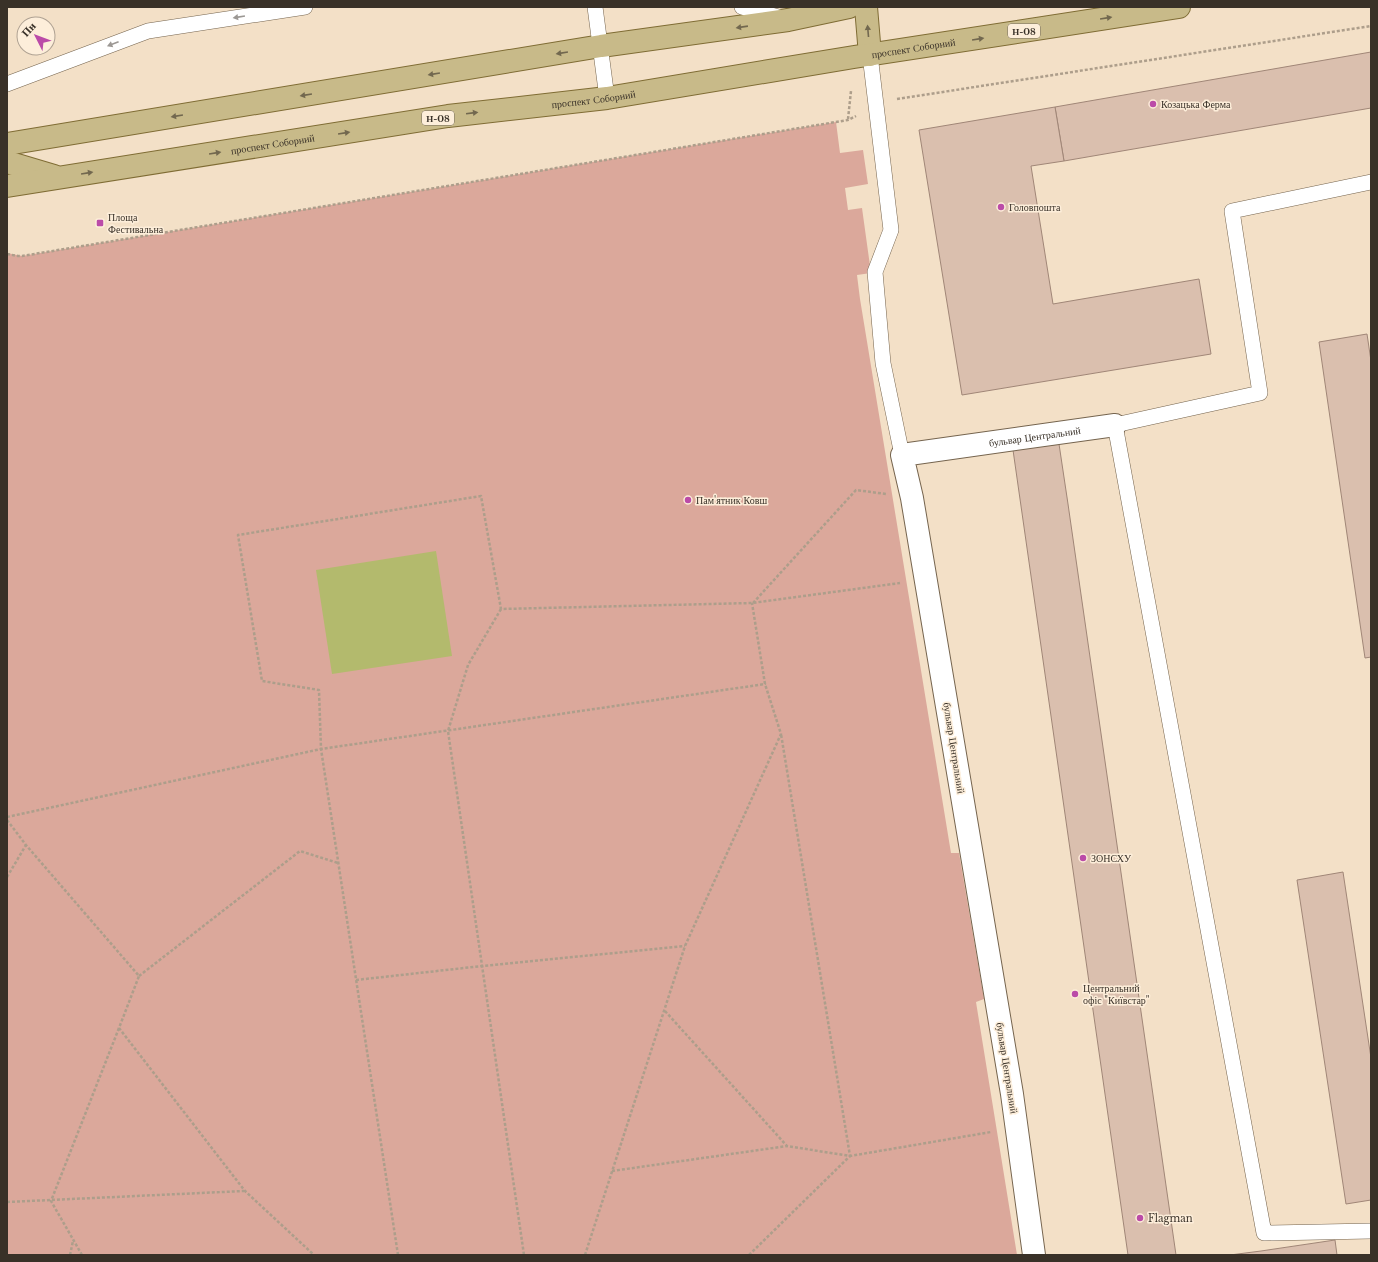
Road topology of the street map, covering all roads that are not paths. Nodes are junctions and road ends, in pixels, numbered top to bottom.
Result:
1 (305, 7) edge
2 (595, 7) edge
3 (742, 7) edge
4 (849, 7) edge
5 (866, 7) edge
6 (1178, 7) edge
7 (788, 20) junction
8 (601, 46) junction
9 (870, 55) junction
10 (7, 84) edge
11 (607, 98) junction
12 (7, 144) edge
13 (7, 162) edge
14 (60, 178) junction
15 (1371, 182) edge
16 (7, 186) edge
17 (1115, 425) junction
18 (902, 455) junction
19 (1371, 1231) edge
20 (1034, 1255) edge

1 -> 10 lane
2 - 8 lane
3 - 7 lane
4 - 7 main road
9 -> 5 main road
9 -> 6 main road, проспект Соборний / Н-08
7 -> 8 main road
8 - 11 lane
8 -> 12 main road
9 - 11 main road, проспект Соборний / Н-08
9 - 18 lane
14 -> 11 main road, проспект Соборний / Н-08
13 - 14 main road
14 - 16 main road, проспект Соборний / Н-08
15 - 17 lane
17 - 18 street, бульвар Центральний
17 - 19 lane
18 - 20 street, бульвар Центральний

